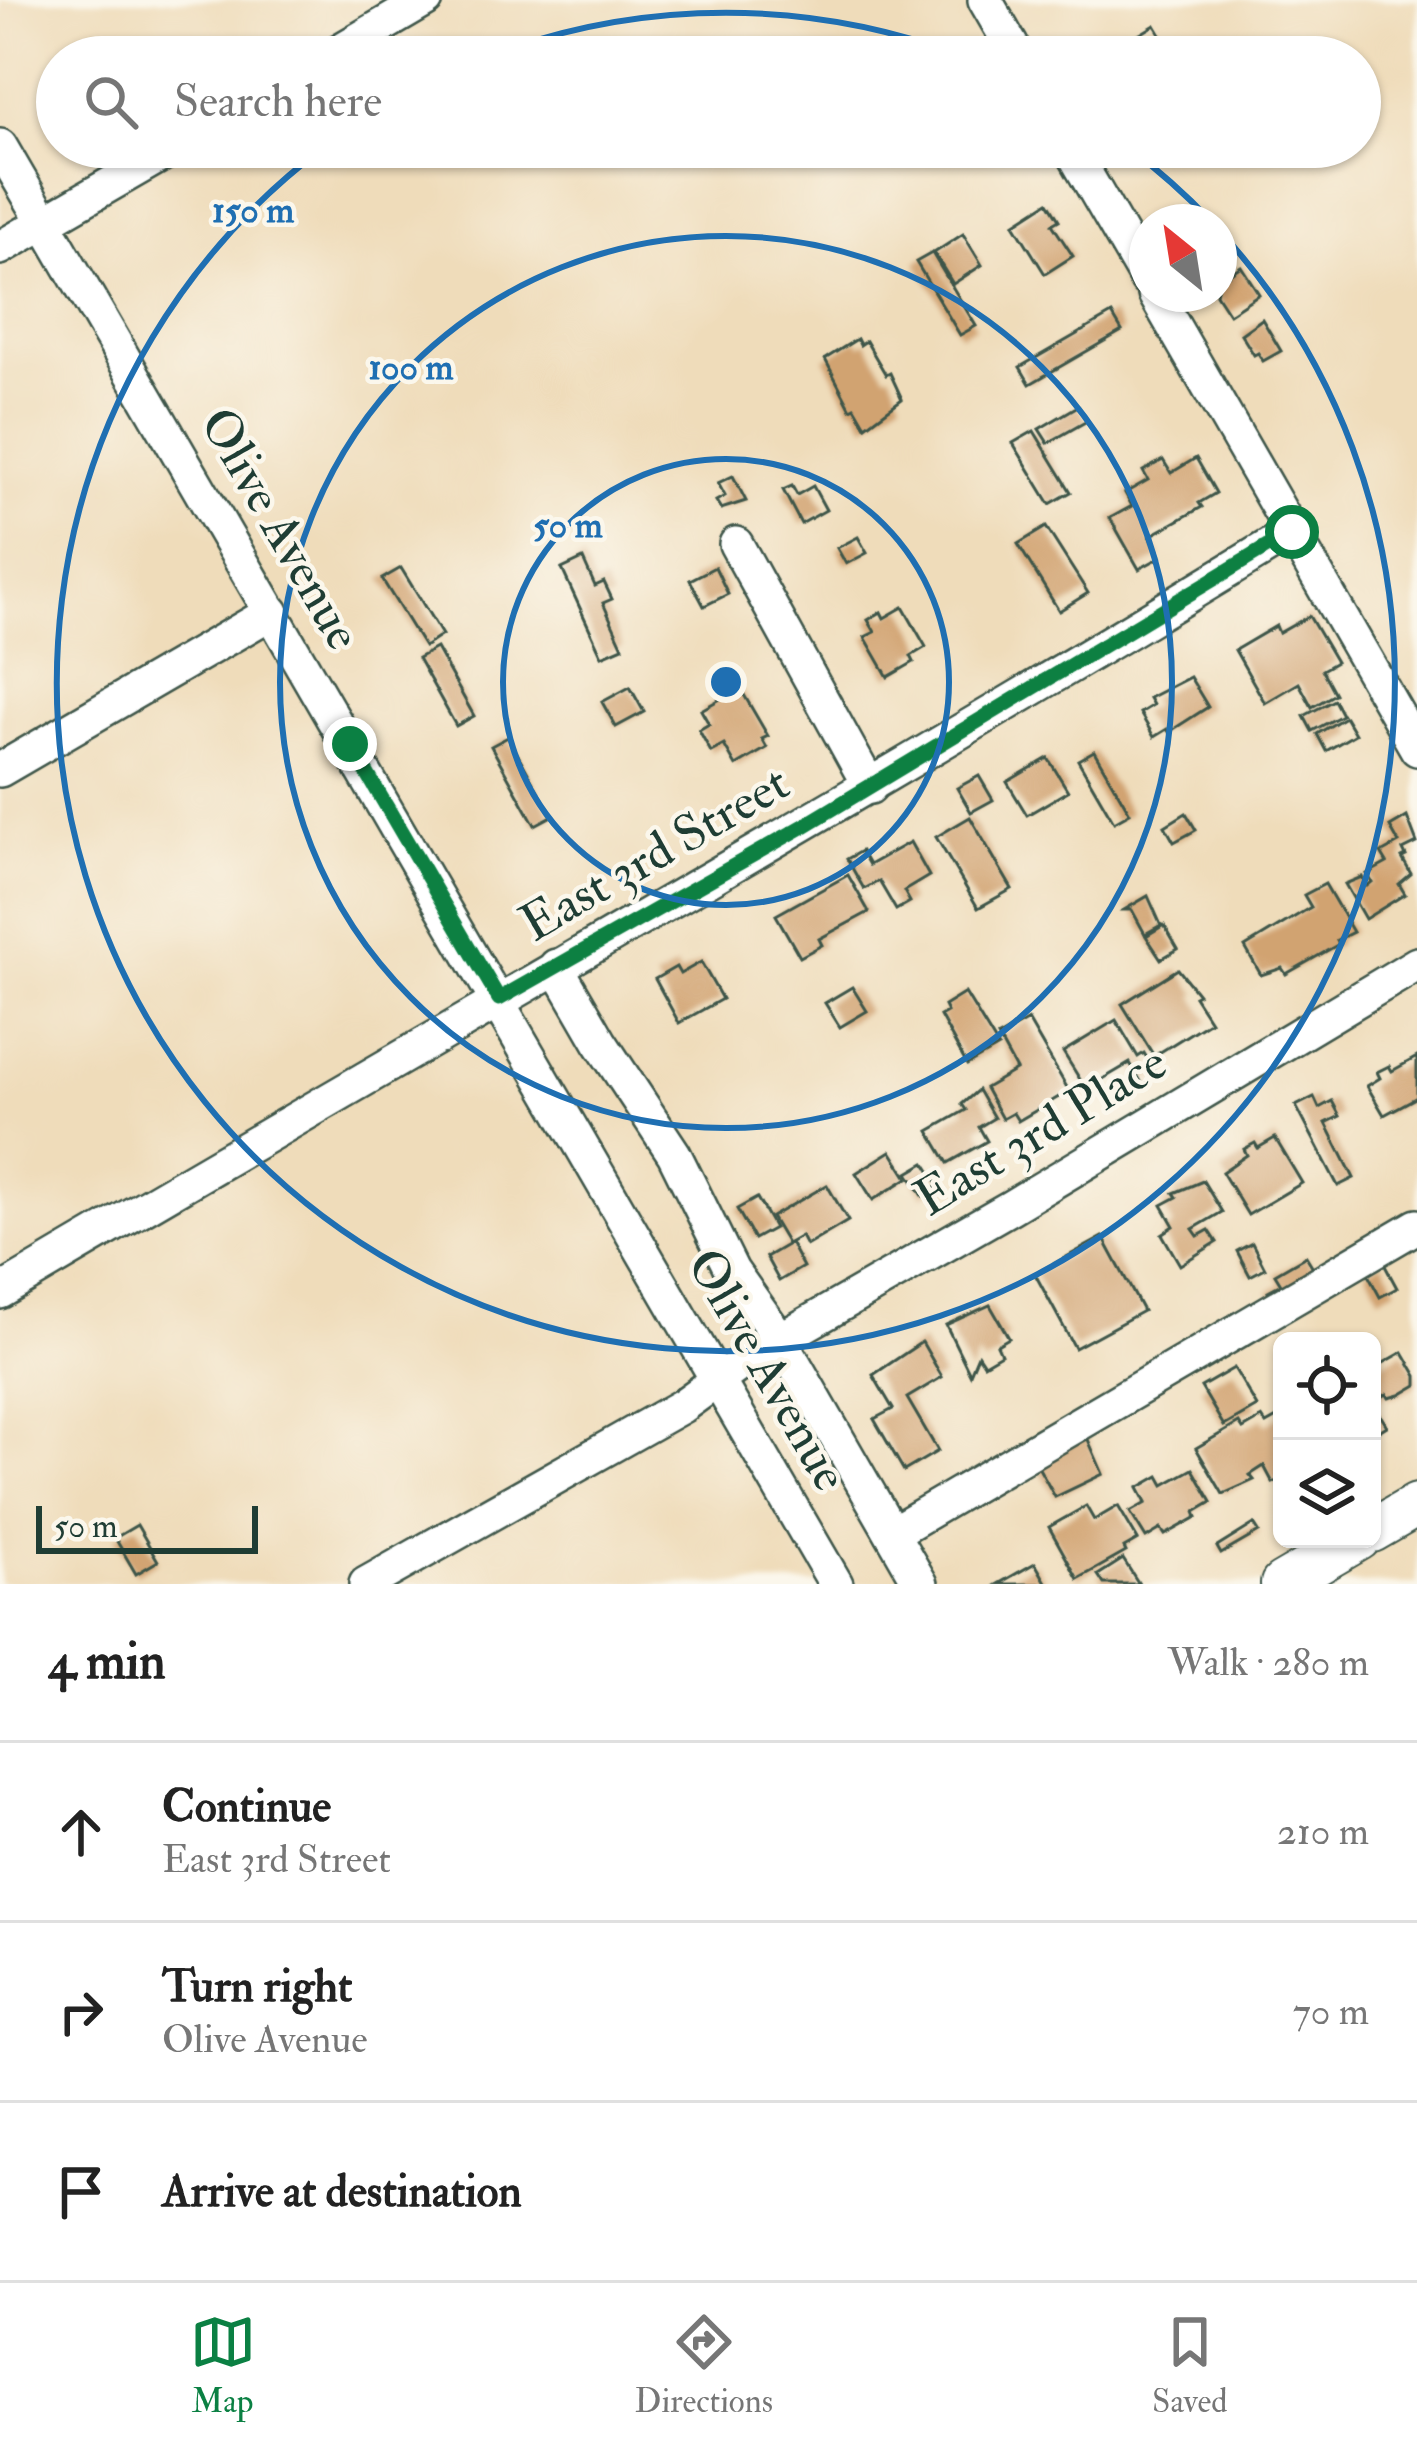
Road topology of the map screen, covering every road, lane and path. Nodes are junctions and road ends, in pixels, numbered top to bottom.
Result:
1 (426, 0) edge
2 (985, 0) edge
3 (365, 36) edge
4 (1006, 36) edge
5 (0, 146) edge
6 (138, 168) edge
7 (1082, 168) edge
8 (44, 222) junction
9 (0, 248) edge
10 (1129, 249) edge
11 (1165, 312) edge
12 (1292, 532) junction
13 (736, 544) dead end
14 (272, 612) junction
15 (1417, 749) edge
16 (0, 770) edge
17 (870, 787) junction
18 (1417, 964) edge
19 (556, 966) junction
20 (499, 999) junction
21 (1417, 1226) edge
22 (0, 1292) edge
23 (781, 1340) junction
24 (717, 1384) junction
25 (1417, 1504) edge
26 (1381, 1526) edge
27 (892, 1534) junction
28 (1343, 1548) edge
29 (366, 1584) edge
30 (836, 1584) edge
31 (921, 1584) edge
32 (1282, 1584) edge

1 - 3 street
2 - 4 street
5 - 8 street, Olive Avenue
6 - 8 street
7 - 10 street
8 - 9 street
8 - 14 street, Olive Avenue
11 - 12 street
12 - 15 street
12 - 17 street, East 3rd Street
13 - 17 street
14 - 16 street
14 - 20 street, Olive Avenue
17 - 19 street, East 3rd Street
18 - 23 street, East 3rd Place
19 - 20 street, East 3rd Street
19 - 23 street
20 - 22 street, East 3rd Street
20 - 24 street, Olive Avenue
21 - 27 street
23 - 24 street, East 3rd Place
23 - 27 street
24 - 29 street, East 3rd Place
24 - 30 street, Olive Avenue
25 - 26 main road
27 - 31 street
28 - 32 main road

